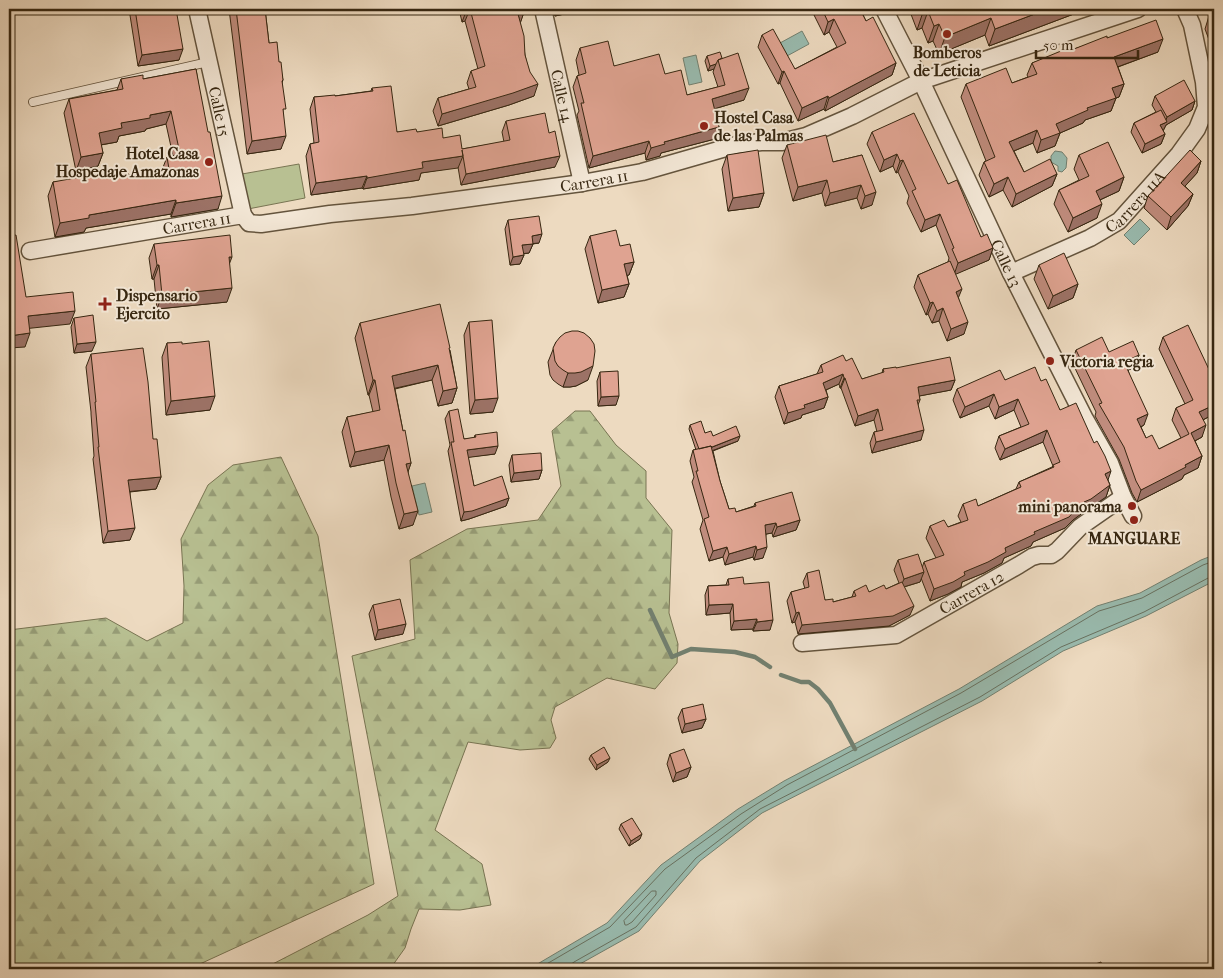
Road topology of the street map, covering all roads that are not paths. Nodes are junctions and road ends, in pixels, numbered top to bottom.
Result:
1 (197, 9) edge
2 (543, 9) edge
3 (884, 9) edge
4 (1138, 9) edge
5 (1185, 9) edge
6 (208, 62) junction
7 (921, 81) junction
8 (33, 102) dead end
9 (582, 183) junction
10 (243, 215) junction
11 (30, 251) dead end
12 (1011, 273) junction
13 (1123, 497) junction
14 (1133, 516) dead end
15 (802, 643) dead end

1 - 6 street, Calle 15
2 - 9 street, Calle 14
3 - 7 street, Calle 13
4 - 7 street, Carrera 11
5 - 12 street, Carrera 11A
6 - 8 lane
6 - 10 street, Calle 15
7 - 9 street, Carrera 11
7 - 12 street, Calle 13
9 - 10 street, Carrera 11
10 - 11 street, Carrera 11
12 - 13 street, Calle 13
13 - 14 street, Calle 13
13 - 15 street, Carrera 12

